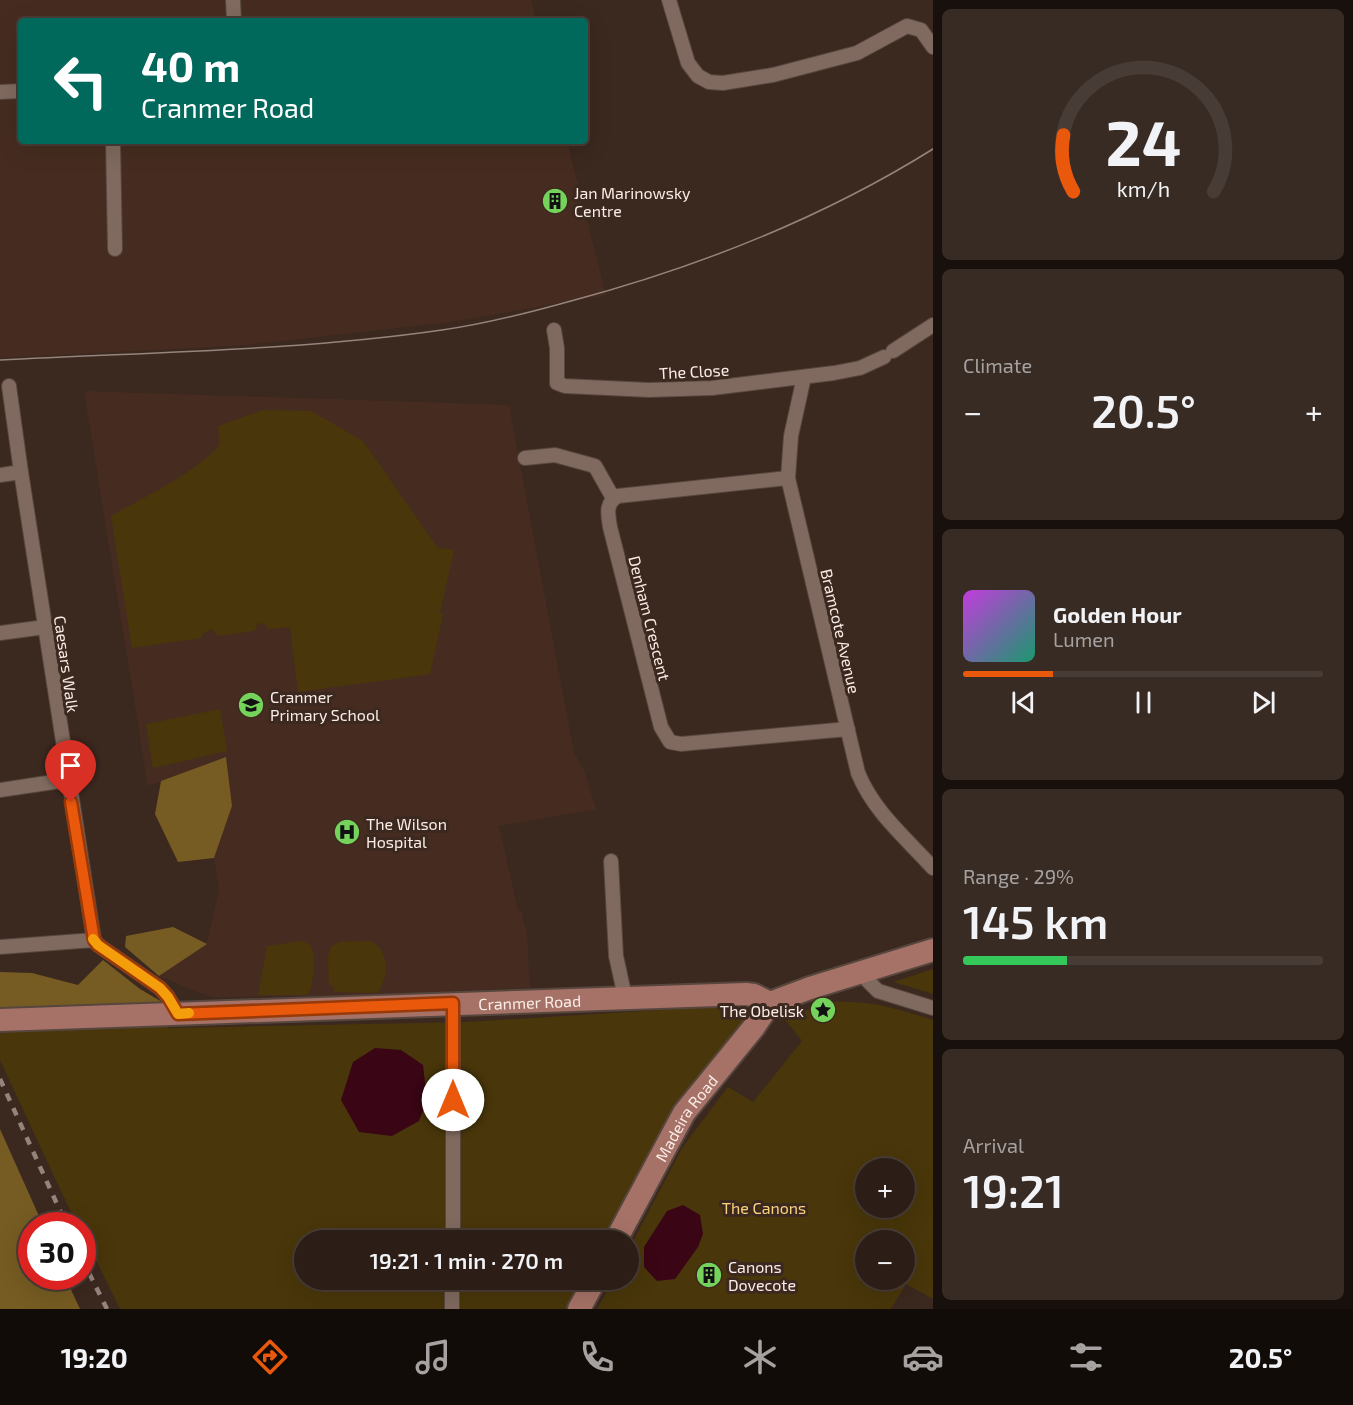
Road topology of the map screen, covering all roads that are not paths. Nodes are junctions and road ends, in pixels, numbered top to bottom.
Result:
1 (233, 0) edge
2 (669, 0) edge
3 (234, 18) edge
4 (933, 47) edge
5 (18, 91) edge
6 (0, 93) edge
7 (113, 144) edge
8 (115, 249) dead end
9 (933, 325) edge
10 (554, 330) dead end
11 (804, 377) junction
12 (9, 386) dead end
13 (525, 458) dead end
14 (21, 472) junction
15 (0, 475) edge
16 (788, 478) junction
17 (614, 498) junction
18 (45, 627) junction
19 (0, 633) edge
20 (848, 729) junction
21 (68, 780) junction
22 (0, 790) edge
23 (611, 861) dead end
24 (933, 868) edge
25 (94, 940) junction
26 (0, 947) edge
27 (933, 951) edge
28 (863, 971) junction
29 (624, 997) junction
30 (453, 1003) junction
31 (770, 1003) junction
32 (933, 1008) edge
33 (178, 1014) junction
34 (0, 1020) edge
35 (453, 1230) edge
36 (621, 1230) edge
37 (452, 1290) edge
38 (589, 1290) edge
39 (452, 1309) edge
40 (579, 1309) edge

1 - 3 street
2 - 4 street
5 - 6 street
7 - 8 street
9 - 11 street, The Close
10 - 11 street, The Close
11 - 16 street, Bramcote Avenue
12 - 14 street, Caesars Walk
13 - 17 street
14 - 15 street
14 - 18 street, Caesars Walk
16 - 17 street
16 - 20 street, Bramcote Avenue
17 - 20 street, Denham Crescent
18 - 19 street
18 - 21 street, Caesars Walk
20 - 24 street, Bramcote Avenue
21 - 22 street
21 - 25 street, Caesars Walk
23 - 29 street
25 - 26 street
25 - 33 street
27 - 28 main road
28 - 31 main road
28 - 32 street
29 - 30 main road, Cranmer Road
29 - 31 main road, Cranmer Road
30 - 33 main road, Cranmer Road
30 - 35 street
31 - 36 main road, Madeira Road
33 - 34 main road, Cranmer Road
37 - 39 street
38 - 40 main road

